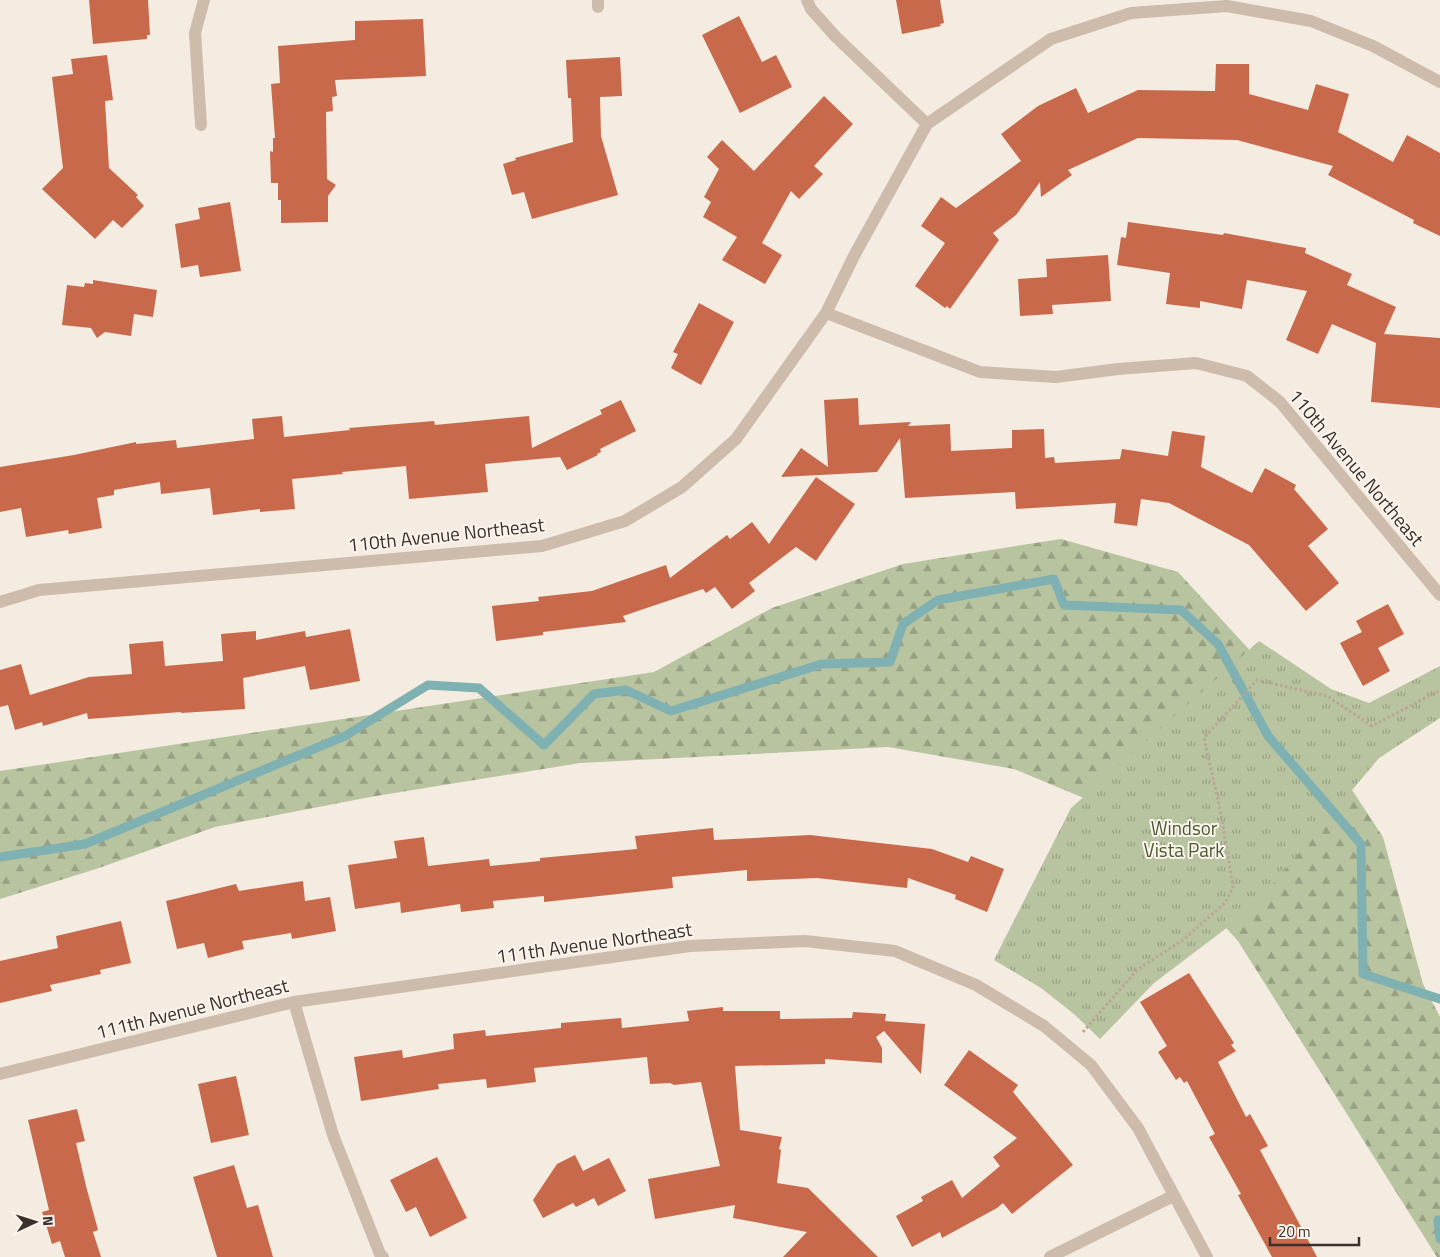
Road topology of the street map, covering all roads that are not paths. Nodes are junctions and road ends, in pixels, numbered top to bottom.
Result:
1 (204, 0) edge
2 (807, 0) edge
3 (1440, 82) edge
4 (201, 124) dead end
5 (927, 124) junction
6 (826, 313) junction
7 (1440, 595) edge
8 (0, 602) edge
9 (294, 1002) junction
10 (0, 1074) edge
11 (1173, 1196) junction
12 (382, 1257) edge
13 (1050, 1257) edge
14 (1207, 1257) edge

1 - 4 street
2 - 5 street
3 - 5 street
5 - 6 street
6 - 7 street, 110th Avenue Northeast
6 - 8 street, 110th Avenue Northeast
9 - 10 street, 111th Avenue Northeast
9 - 11 street, 111th Avenue Northeast
9 - 12 street
11 - 13 street
11 - 14 street, 111th Avenue Northeast

